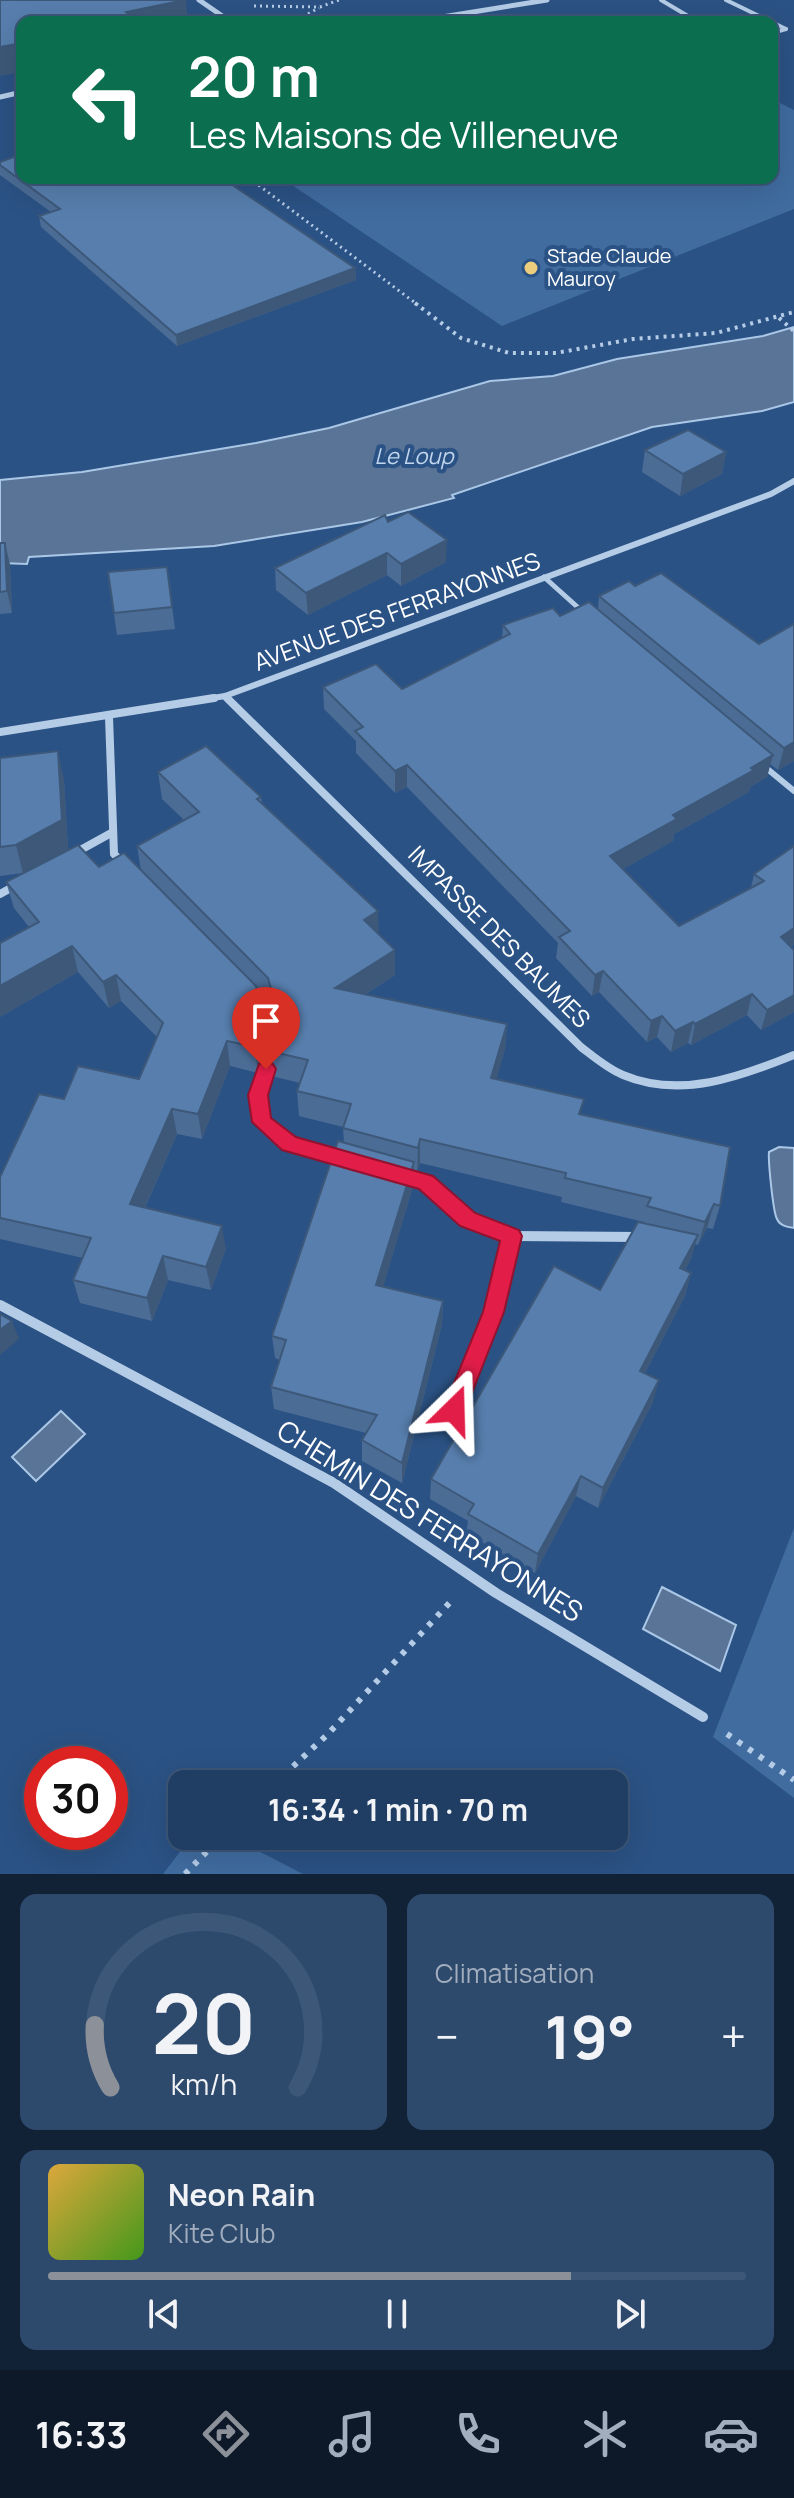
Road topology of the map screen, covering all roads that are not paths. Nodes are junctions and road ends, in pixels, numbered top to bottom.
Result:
1 (199, 0) edge
2 (547, 0) edge
3 (660, 0) edge
4 (726, 0) edge
5 (508, 3) edge
6 (222, 16) edge
7 (442, 16) edge
8 (688, 16) edge
9 (759, 16) edge
10 (792, 485) edge
11 (544, 577) junction
12 (591, 620) edge
13 (225, 696) junction
14 (109, 717) junction
15 (0, 732) edge
16 (758, 761) edge
17 (794, 791) edge
18 (113, 832) junction
19 (63, 859) edge
20 (136, 876) edge
21 (25, 880) edge
22 (0, 894) edge
23 (244, 986) edge
24 (794, 1055) edge
25 (350, 1161) edge
26 (395, 1174) edge
27 (512, 1236) junction
28 (653, 1240) edge
29 (0, 1305) edge
30 (454, 1410) dead end
31 (703, 1717) road end

1 - 6 street
2 - 5 street
3 - 8 lane
4 - 9 lane
5 - 7 street
10 - 11 street, AVENUE DES FERRAYONNES
11 - 12 lane
11 - 13 street, AVENUE DES FERRAYONNES
13 - 14 street, AVENUE DES FERRAYONNES
13 - 24 street, IMPASSE DES BAUMES
14 - 15 street, AVENUE DES FERRAYONNES
14 - 18 street
16 - 17 lane
18 - 19 street
18 - 20 street
21 - 22 street
23 - 25 street
26 - 27 street
27 - 28 street
27 - 30 street
29 - 31 street, CHEMIN DES FERRAYONNES

